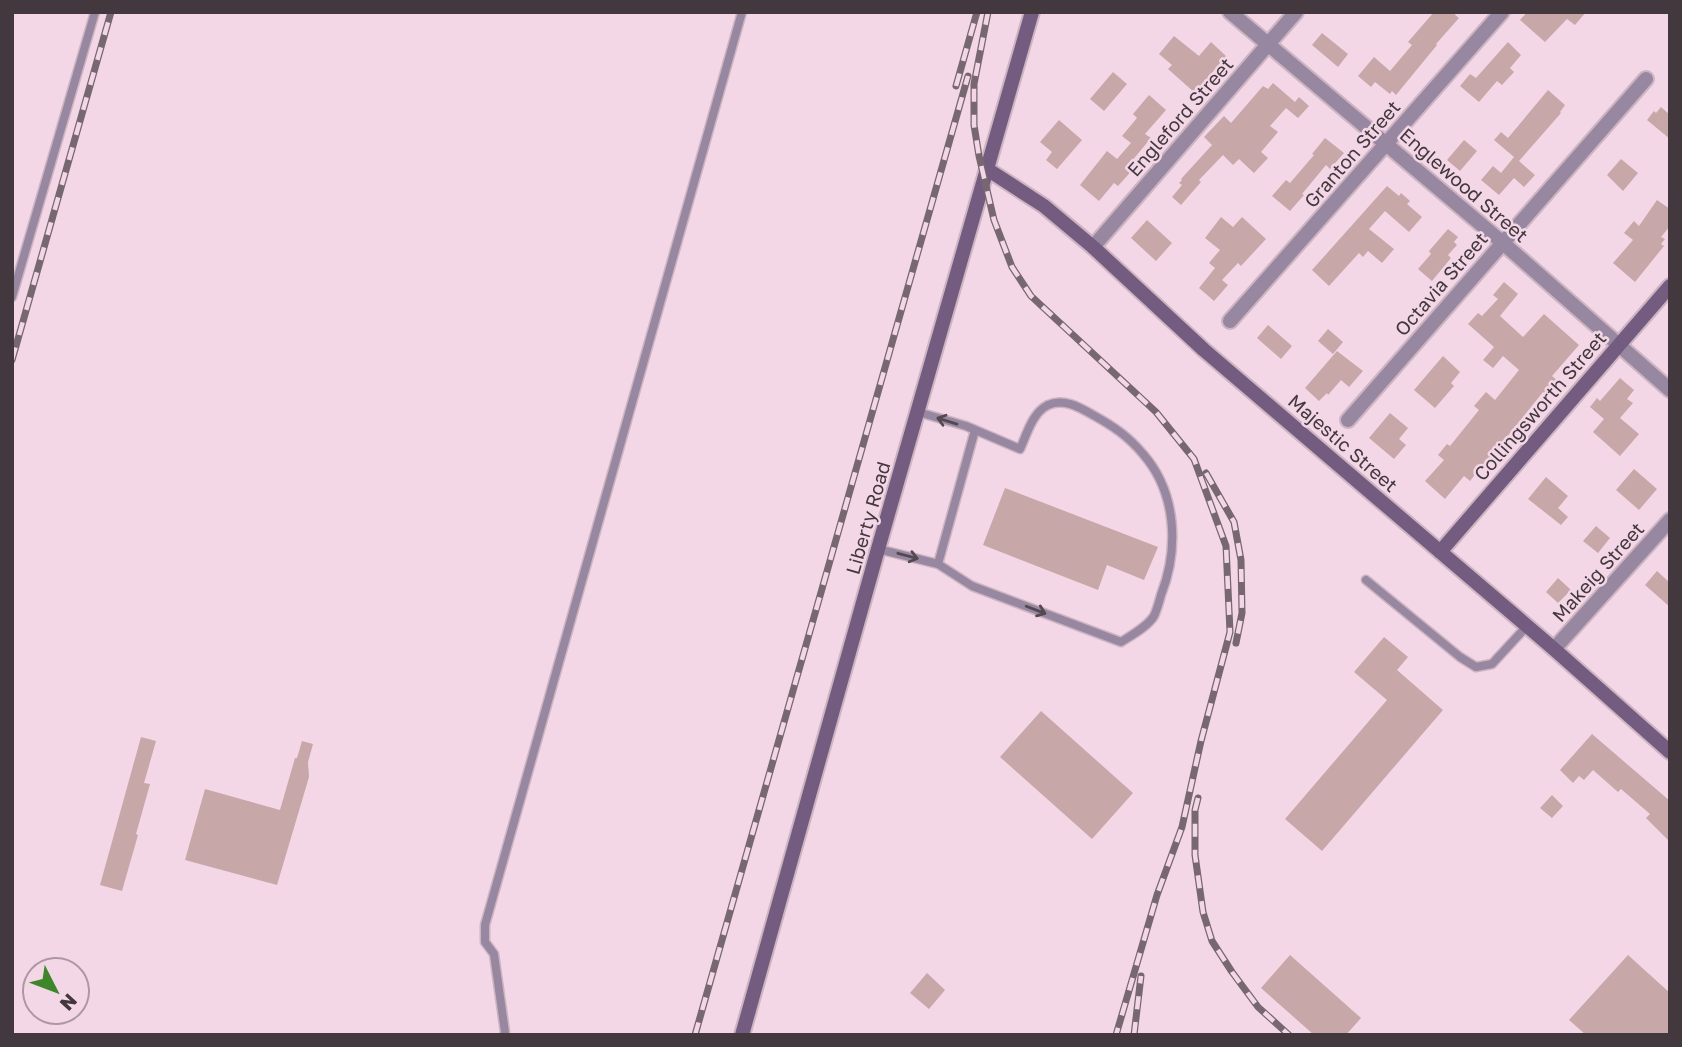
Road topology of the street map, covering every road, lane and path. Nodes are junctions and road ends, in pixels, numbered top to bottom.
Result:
1 (95, 12) edge
2 (742, 12) edge
3 (1032, 12) edge
4 (1230, 12) edge
5 (1296, 12) edge
6 (1502, 12) edge
7 (1267, 45) junction
8 (1646, 79) dead end
9 (1387, 144) junction
10 (987, 169) junction
11 (1503, 243) junction
12 (1093, 247) junction
13 (1670, 286) edge
14 (12, 297) edge
15 (1230, 321) dead end
16 (1618, 346) junction
17 (1670, 390) edge
18 (918, 412) junction
19 (1348, 420) dead end
20 (975, 430) junction
21 (1670, 520) edge
22 (878, 549) junction
23 (1440, 552) junction
24 (938, 564) junction
25 (1366, 580) dead end
26 (1527, 626) junction
27 (1555, 649) junction
28 (1670, 752) edge
29 (504, 1035) edge
30 (742, 1035) edge

1 - 14 lane
2 - 29 lane
3 - 10 street, Liberty Road
4 - 7 street, Englewood Street
5 - 7 street, Engleford Street
6 - 9 street, Granton Street
7 - 9 street, Englewood Street
7 - 12 street, Engleford Street
8 - 11 street, Octavia Street
9 - 11 street, Englewood Street
9 - 15 street, Granton Street
10 - 12 street, Majestic Street
10 - 18 street, Liberty Road
11 - 16 street, Englewood Street
11 - 19 street, Octavia Street
12 - 23 street, Majestic Street
13 - 16 street, Collingsworth Street
16 - 17 street, Englewood Street
16 - 23 street, Collingsworth Street
20 -> 18 lane
18 - 22 street, Liberty Road
20 - 24 lane
24 -> 20 lane
21 - 27 street, Makeig Street
22 -> 24 lane
22 - 30 street, Liberty Road
23 - 26 street, Majestic Street
25 - 26 lane
26 - 27 street, Majestic Street
27 - 28 street, Majestic Street

